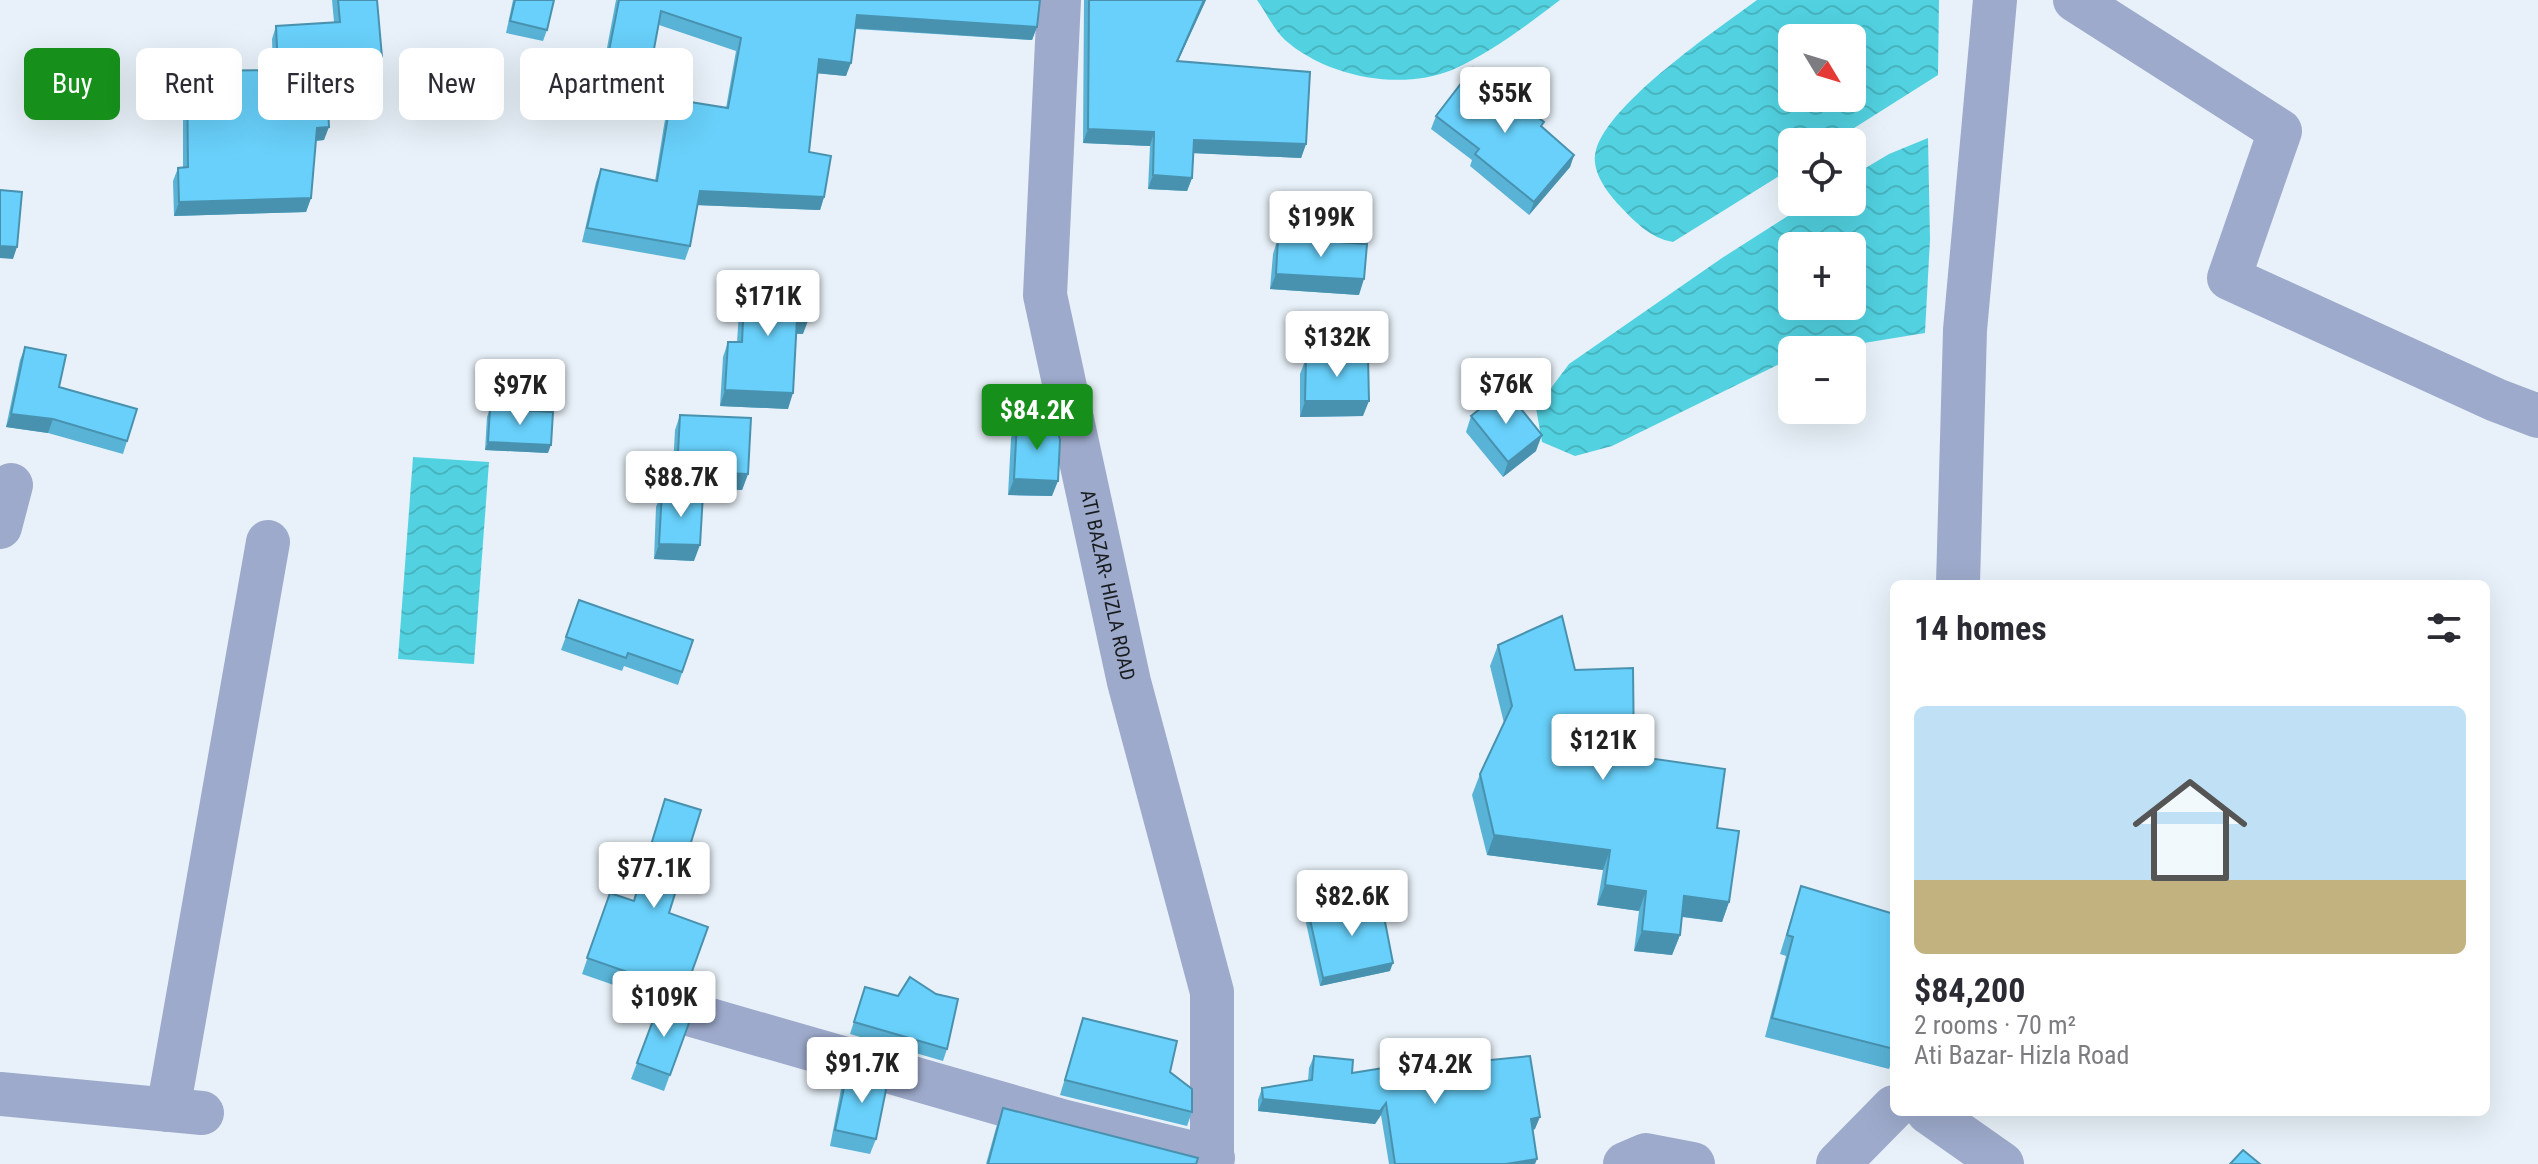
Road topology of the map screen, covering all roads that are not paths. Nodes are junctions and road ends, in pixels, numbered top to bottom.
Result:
1 (1059, 0) edge
2 (1995, 0) edge
3 (2075, 0) edge
4 (2538, 416) edge
5 (11, 485) dead end
6 (0, 527) edge
7 (268, 542) dead end
8 (1958, 580) edge
9 (689, 1014) dead end
10 (0, 1094) edge
11 (1890, 1111) edge
12 (1934, 1116) edge
13 (1212, 1161) edge
14 (1625, 1164) edge
15 (1693, 1164) edge
16 (1838, 1164) edge
17 (2002, 1164) edge

1 - 13 street, ATI BAZAR- HIZLA ROAD
2 - 8 street
3 - 4 street
5 - 6 street
7 - 10 street
9 - 13 street
11 - 16 street
12 - 17 street
14 - 15 street

